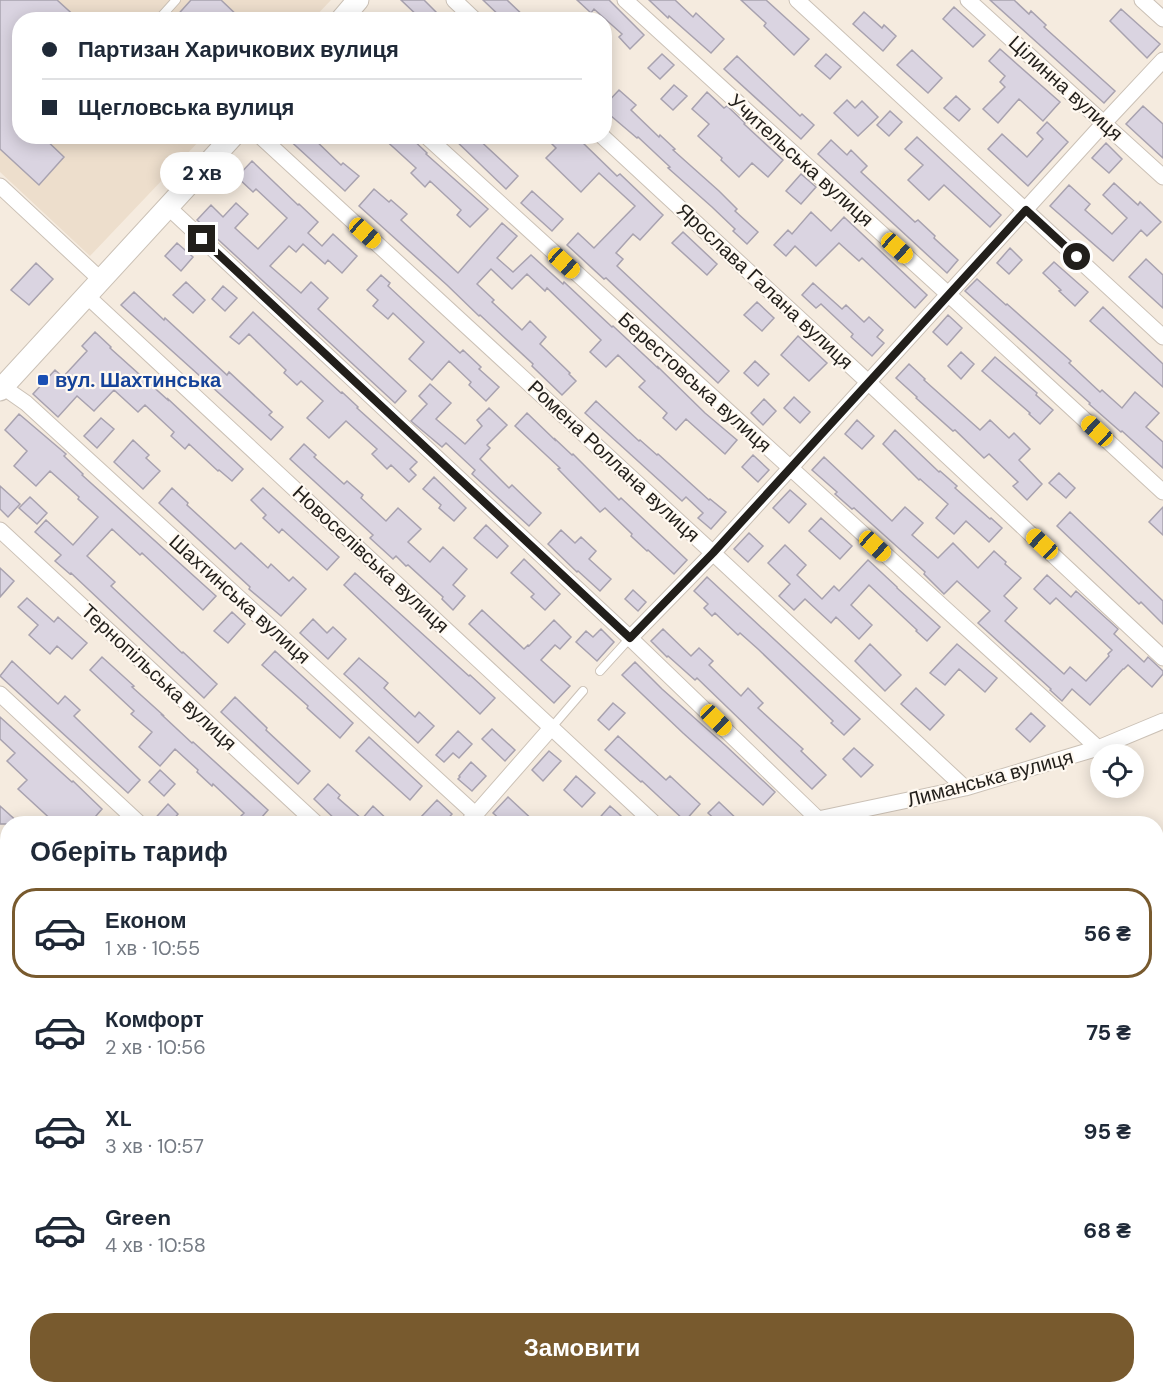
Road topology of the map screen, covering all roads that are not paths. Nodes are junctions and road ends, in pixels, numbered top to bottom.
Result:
1 (176, 0) edge
2 (358, 0) edge
3 (454, 0) edge
4 (625, 0) edge
5 (797, 0) edge
6 (968, 0) edge
7 (1143, 0) edge
8 (165, 12) edge
9 (347, 12) edge
10 (467, 12) edge
11 (1163, 19) edge
12 (1163, 60) edge
13 (1104, 123) junction
14 (226, 144) edge
15 (269, 144) edge
16 (435, 144) edge
17 (611, 144) edge
18 (1163, 177) edge
19 (0, 186) edge
20 (168, 207) junction
21 (1026, 210) junction
22 (94, 288) junction
23 (948, 294) junction
24 (1163, 337) edge
25 (868, 382) junction
26 (1, 387) edge
27 (789, 469) junction
28 (1163, 492) edge
29 (0, 530) edge
30 (713, 553) junction
31 (630, 638) junction
32 (1163, 658) edge
33 (600, 671) dead end
34 (583, 691) dead end
35 (0, 694) edge
36 (1163, 721) edge
37 (552, 727) junction
38 (1094, 744) edge
39 (1108, 744) edge
40 (1090, 750) edge
41 (965, 788) junction
42 (131, 816) edge
43 (308, 816) edge
44 (468, 816) edge
45 (474, 816) edge
46 (647, 816) edge
47 (811, 816) edge
48 (839, 816) edge

1 - 8 lane
2 - 9 main road
3 - 10 street
4 - 23 street, Учительська вулиця
5 - 21 street
6 - 13 street, Цілинна вулиця
7 - 11 street
12 - 13 street
13 - 18 street, Цілинна вулиця
13 - 21 street
14 - 20 main road
15 - 30 street, Ромена Роллана вулиця
16 - 27 street, Берестовська вулиця
17 - 25 street, Ярослава Галана вулиця
19 - 22 street, Новоселівська вулиця
20 - 22 main road
20 - 31 street
21 - 23 street
21 - 24 street
22 - 26 main road
22 - 37 street, Новоселівська вулиця
23 - 25 street
23 - 28 street, Учительська вулиця
25 - 27 street
25 - 32 street, Ярослава Галана вулиця
26 - 44 street, Шахтинська вулиця
27 - 30 street
27 - 38 street, Берестовська вулиця
29 - 43 street, Тернопільська вулиця
30 - 31 street
30 - 41 street, Ромена Роллана вулиця
31 - 33 lane
31 - 47 street
34 - 37 lane
35 - 42 street
36 - 39 street, Лиманська вулиця
37 - 45 street
37 - 46 street, Новоселівська вулиця
40 - 41 street, Лиманська вулиця
41 - 48 street, Лиманська вулиця

